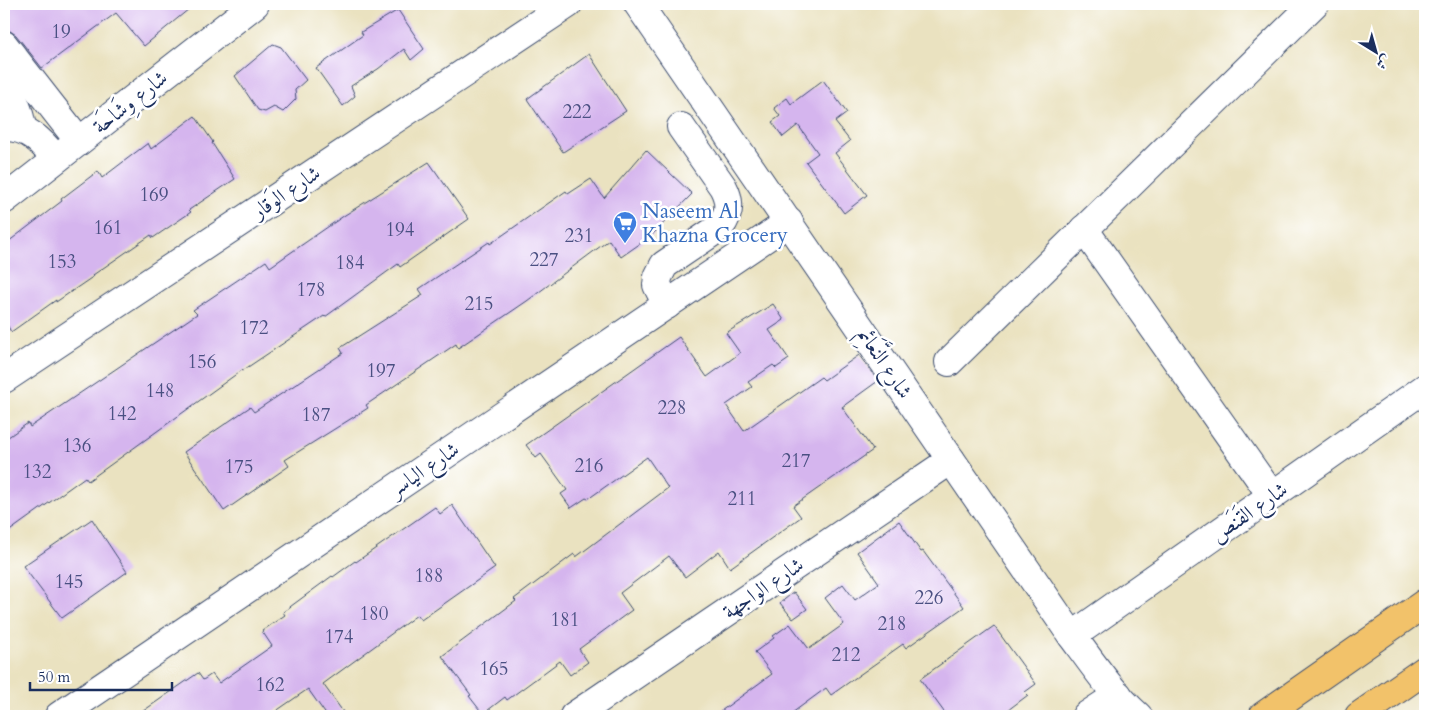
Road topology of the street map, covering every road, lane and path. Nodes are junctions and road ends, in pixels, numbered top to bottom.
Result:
1 (255, 4) edge
2 (568, 4) edge
3 (638, 4) edge
4 (1314, 4) edge
5 (4, 45) edge
6 (4, 85) edge
7 (681, 127) dead end
8 (13, 128) edge
9 (79, 141) junction
10 (56, 159) junction
11 (4, 200) edge
12 (789, 222) junction
13 (1084, 229) junction
14 (667, 305) junction
15 (949, 362) dead end
16 (4, 379) edge
17 (1425, 388) edge
18 (951, 460) junction
19 (1272, 496) junction
20 (1425, 603) edge
21 (1072, 636) junction
22 (1425, 670) edge
23 (1118, 695) junction
24 (59, 716) edge
25 (574, 716) edge
26 (1086, 716) edge
27 (1138, 716) edge
28 (1263, 716) edge
29 (1359, 716) edge

1 - 9 street, شارع وِشَاحَة
2 - 16 street, شارع الوَقار
3 - 12 street, شارع النَّعَائِم
4 - 13 street
5 - 9 street
6 - 8 street
7 - 14 street
8 - 10 street
9 - 10 street, شارع وِشَاحَة
10 - 11 street, شارع وِشَاحَة
12 - 14 street, شارع الياسر
12 - 18 street, شارع النَّعَائِم
13 - 15 street
13 - 19 street
14 - 24 street, شارع الياسر
17 - 19 street, شارع القَنَص
18 - 21 street, شارع النَّعَائِم
18 - 25 street, شارع الواجهة
19 - 21 street, شارع القَنَص
20 - 28 main road
21 - 23 street, شارع النَّعَائِم
22 - 29 main road
23 - 26 street
23 - 27 street, شارع النَّعَائِم

